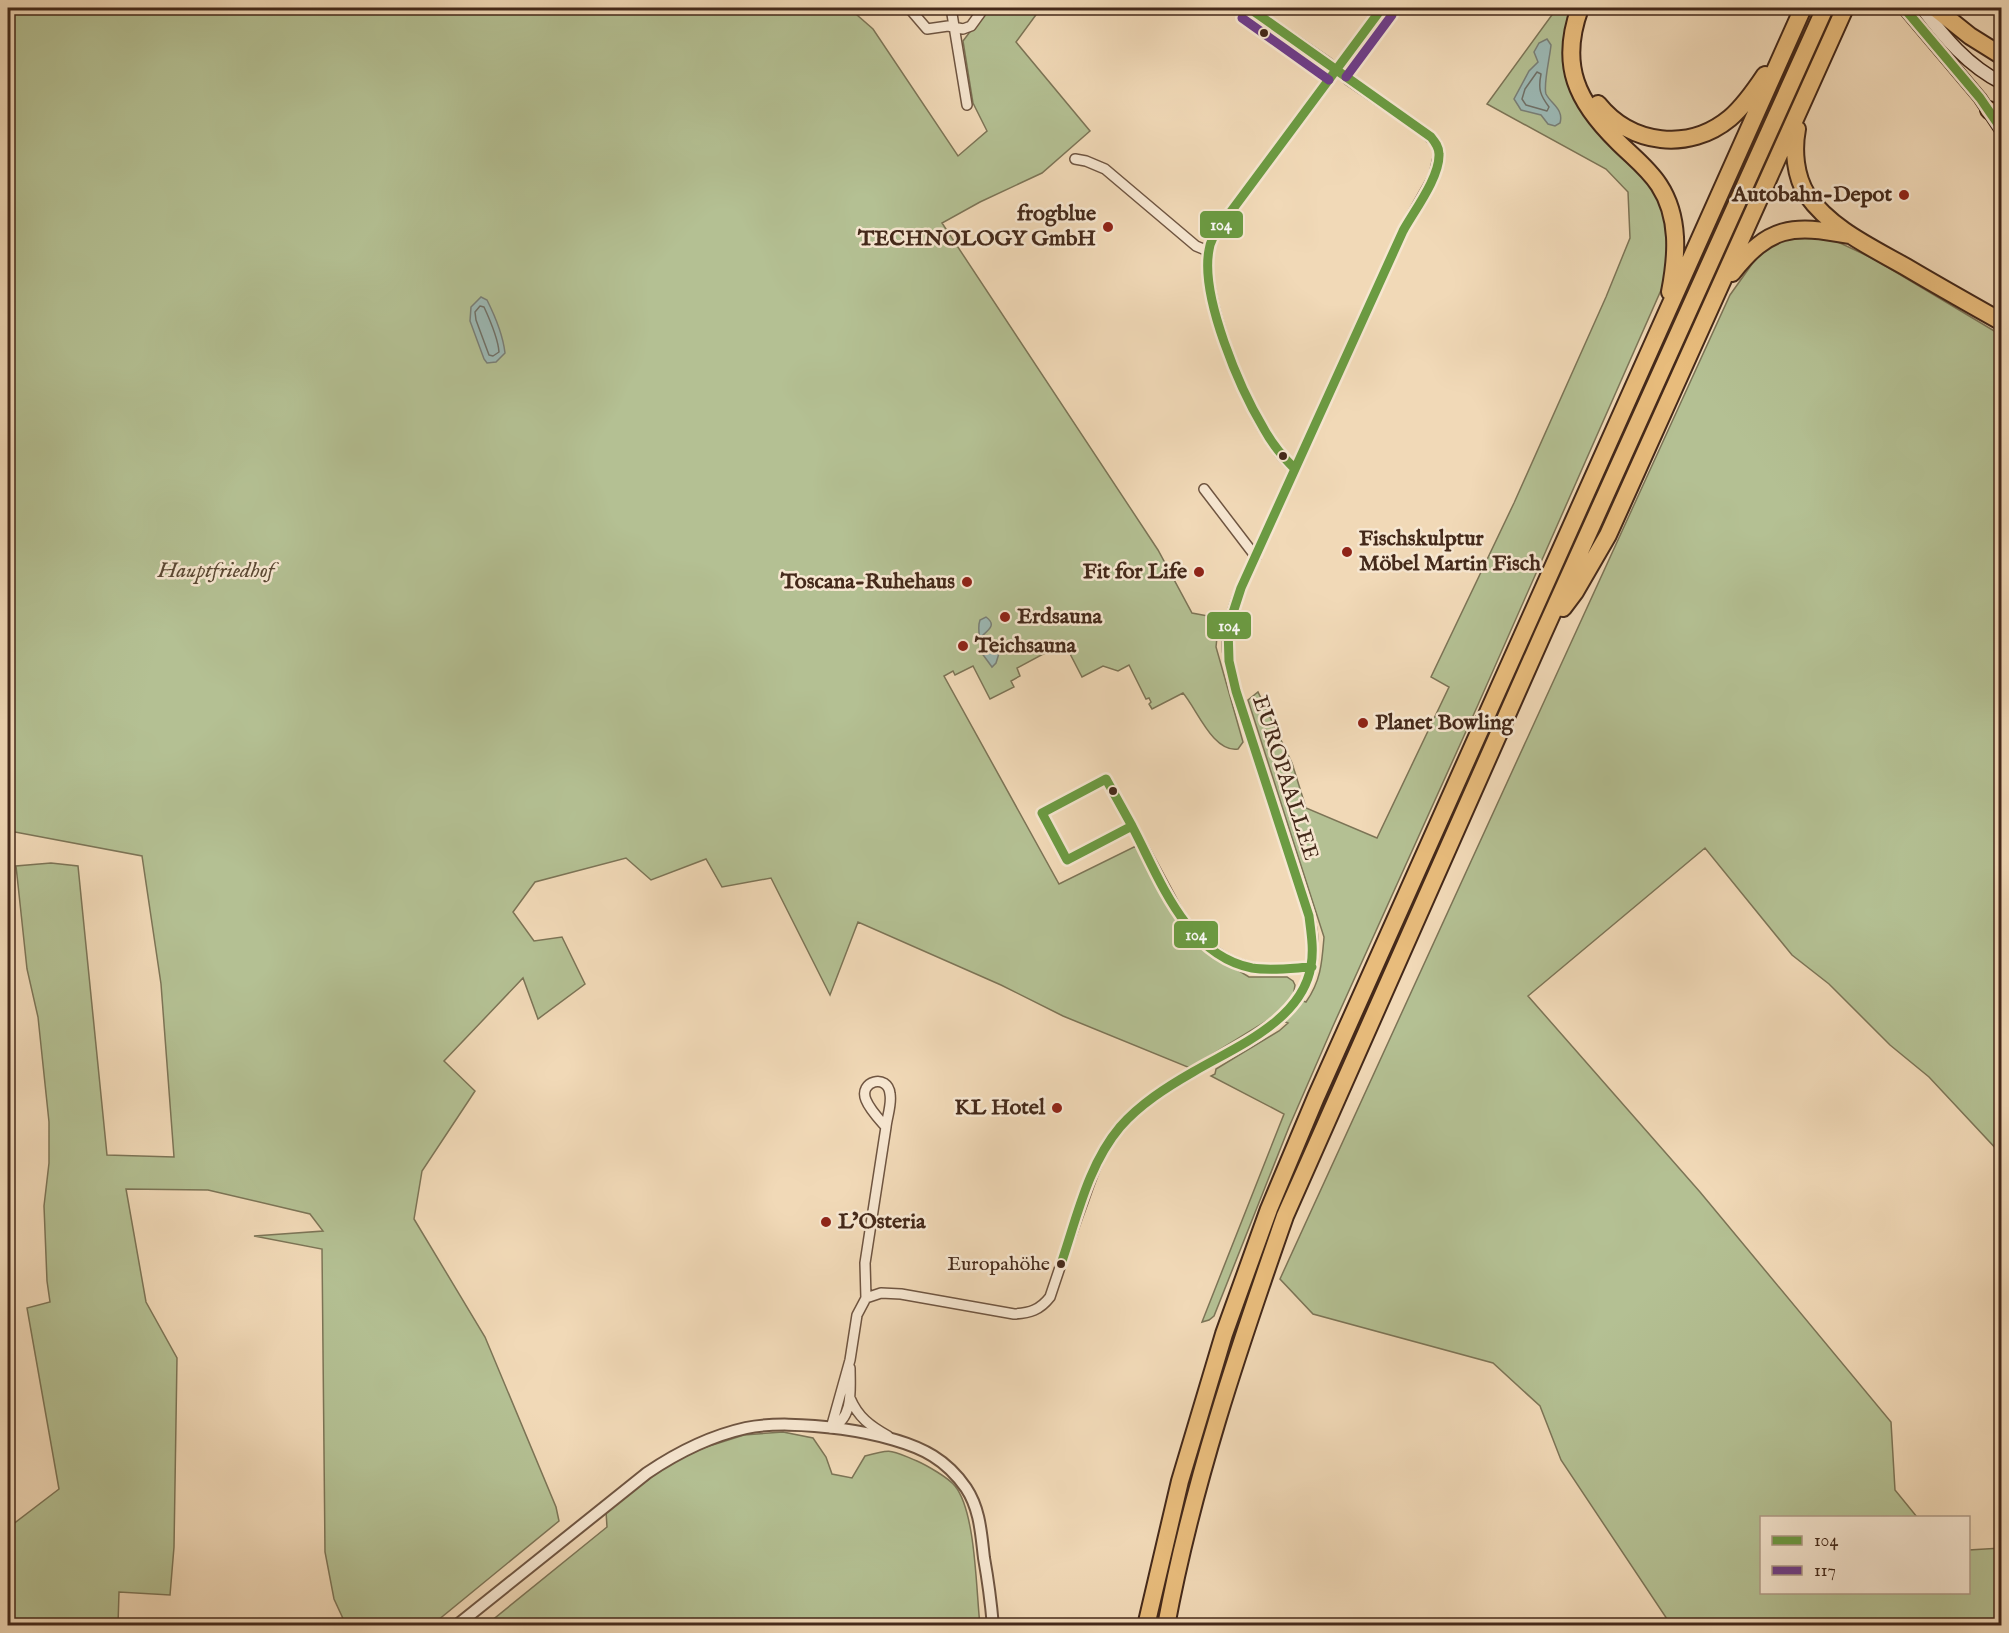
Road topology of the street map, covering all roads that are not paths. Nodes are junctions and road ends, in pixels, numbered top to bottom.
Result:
1 (909, 8) edge
2 (951, 8) edge
3 (984, 8) edge
4 (1249, 8) edge
5 (1382, 8) edge
6 (1580, 8) edge
7 (1590, 8) edge
8 (1803, 8) edge
9 (1825, 8) edge
10 (1845, 8) edge
11 (1904, 8) edge
12 (1922, 8) edge
13 (1935, 8) edge
14 (954, 28) junction
15 (1788, 42) junction
16 (2001, 56) edge
17 (1336, 70) junction
18 (2001, 83) edge
19 (967, 105) dead end
20 (1801, 107) junction
21 (1995, 114) edge
22 (2001, 131) edge
23 (1075, 159) dead end
24 (1851, 235) junction
25 (1208, 251) junction
26 (1717, 292) junction
27 (2001, 322) edge
28 (1662, 326) junction
29 (1295, 470) junction
30 (1203, 489) dead end
31 (1256, 556) junction
32 (1542, 636) junction
33 (1131, 826) dead end
34 (1312, 967) junction
35 (886, 1127) junction
36 (866, 1298) junction
37 (850, 1360) junction
38 (849, 1395) junction
39 (831, 1428) junction
40 (898, 1442) junction
41 (1146, 1623) edge
42 (456, 1626) edge
43 (993, 1626) edge
44 (1166, 1626) edge

1 - 14 street
2 - 14 street
3 - 14 street
4 - 17 street, EUROPAALLEE
5 - 17 street
6 - 28 highway
7 - 15 highway
8 - 15 highway
9 - 32 highway
10 - 20 highway
11 - 21 main road
12 - 18 main road
13 - 16 highway
14 - 19 street
15 - 28 highway
17 - 25 street
17 - 29 street, EUROPAALLEE
20 - 24 highway
20 - 26 highway
21 - 22 main road
23 - 25 street
24 - 26 highway
24 - 27 highway
25 - 29 street
26 - 32 highway
28 - 41 highway
29 - 31 street, EUROPAALLEE
30 - 31 street
31 - 34 street, EUROPAALLEE
32 - 44 highway
33 - 34 street
34 - 36 street, EUROPAALLEE
35 - 35 street
35 - 36 street
36 - 37 street
37 - 38 street
37 - 39 street
38 - 39 street
38 - 40 street
39 - 40 street
39 - 42 street
40 - 43 street

